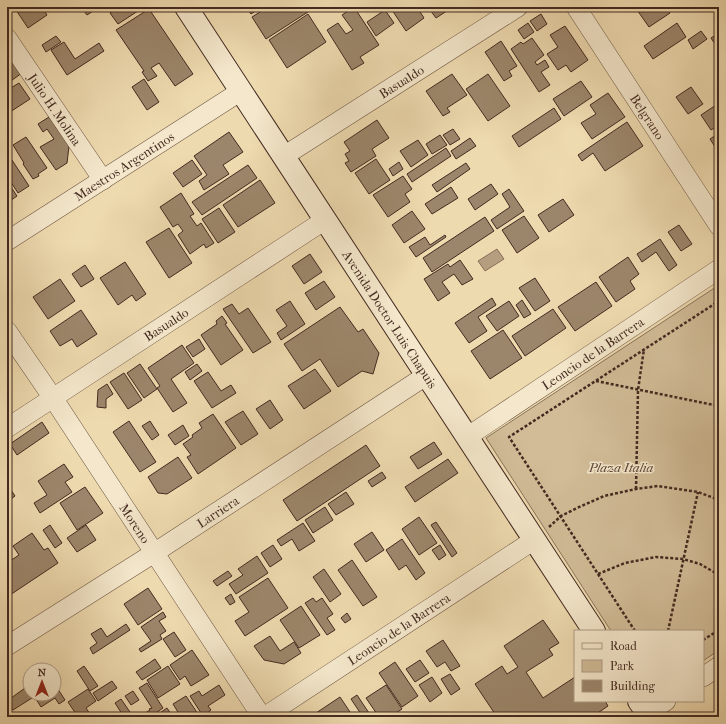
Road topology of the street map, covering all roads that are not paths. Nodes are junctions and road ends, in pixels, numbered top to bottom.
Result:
1 (186, 7) edge
2 (518, 7) edge
3 (576, 7) edge
4 (7, 38) edge
5 (241, 91) junction
6 (284, 156) junction
7 (103, 180) junction
8 (326, 220) junction
9 (719, 226) edge
10 (7, 241) edge
11 (719, 269) edge
12 (7, 331) edge
13 (427, 375) junction
14 (53, 398) junction
15 (7, 428) edge
16 (467, 437) junction
17 (534, 540) junction
18 (154, 553) junction
19 (593, 630) edge
20 (7, 646) edge
21 (719, 666) edge
22 (704, 676) edge
23 (664, 702) edge
24 (644, 712) edge
25 (263, 717) edge

1 - 5 main road, Avenida Doctor Luis Chapuis
2 - 6 street, Basualdo
3 - 9 street, Belgrano
4 - 7 street, Julio H. Molina
5 - 6 main road, Avenida Doctor Luis Chapuis
5 - 7 street, Maestros Argentinos
6 - 8 main road, Avenida Doctor Luis Chapuis
7 - 10 street, Maestros Argentinos
8 - 13 main road, Avenida Doctor Luis Chapuis
8 - 14 street, Basualdo
11 - 16 street, Leoncio de la Barrera
12 - 14 street, Moreno
13 - 16 main road, Avenida Doctor Luis Chapuis
13 - 18 street, Larriera
14 - 15 street, Basualdo
14 - 18 street, Moreno
16 - 17 main road, Avenida Doctor Luis Chapuis
17 - 19 main road, Avenida Doctor Luis Chapuis
17 - 25 street, Leoncio de la Barrera
18 - 20 street, Larriera
18 - 25 street, Moreno
21 - 22 street
23 - 24 street

